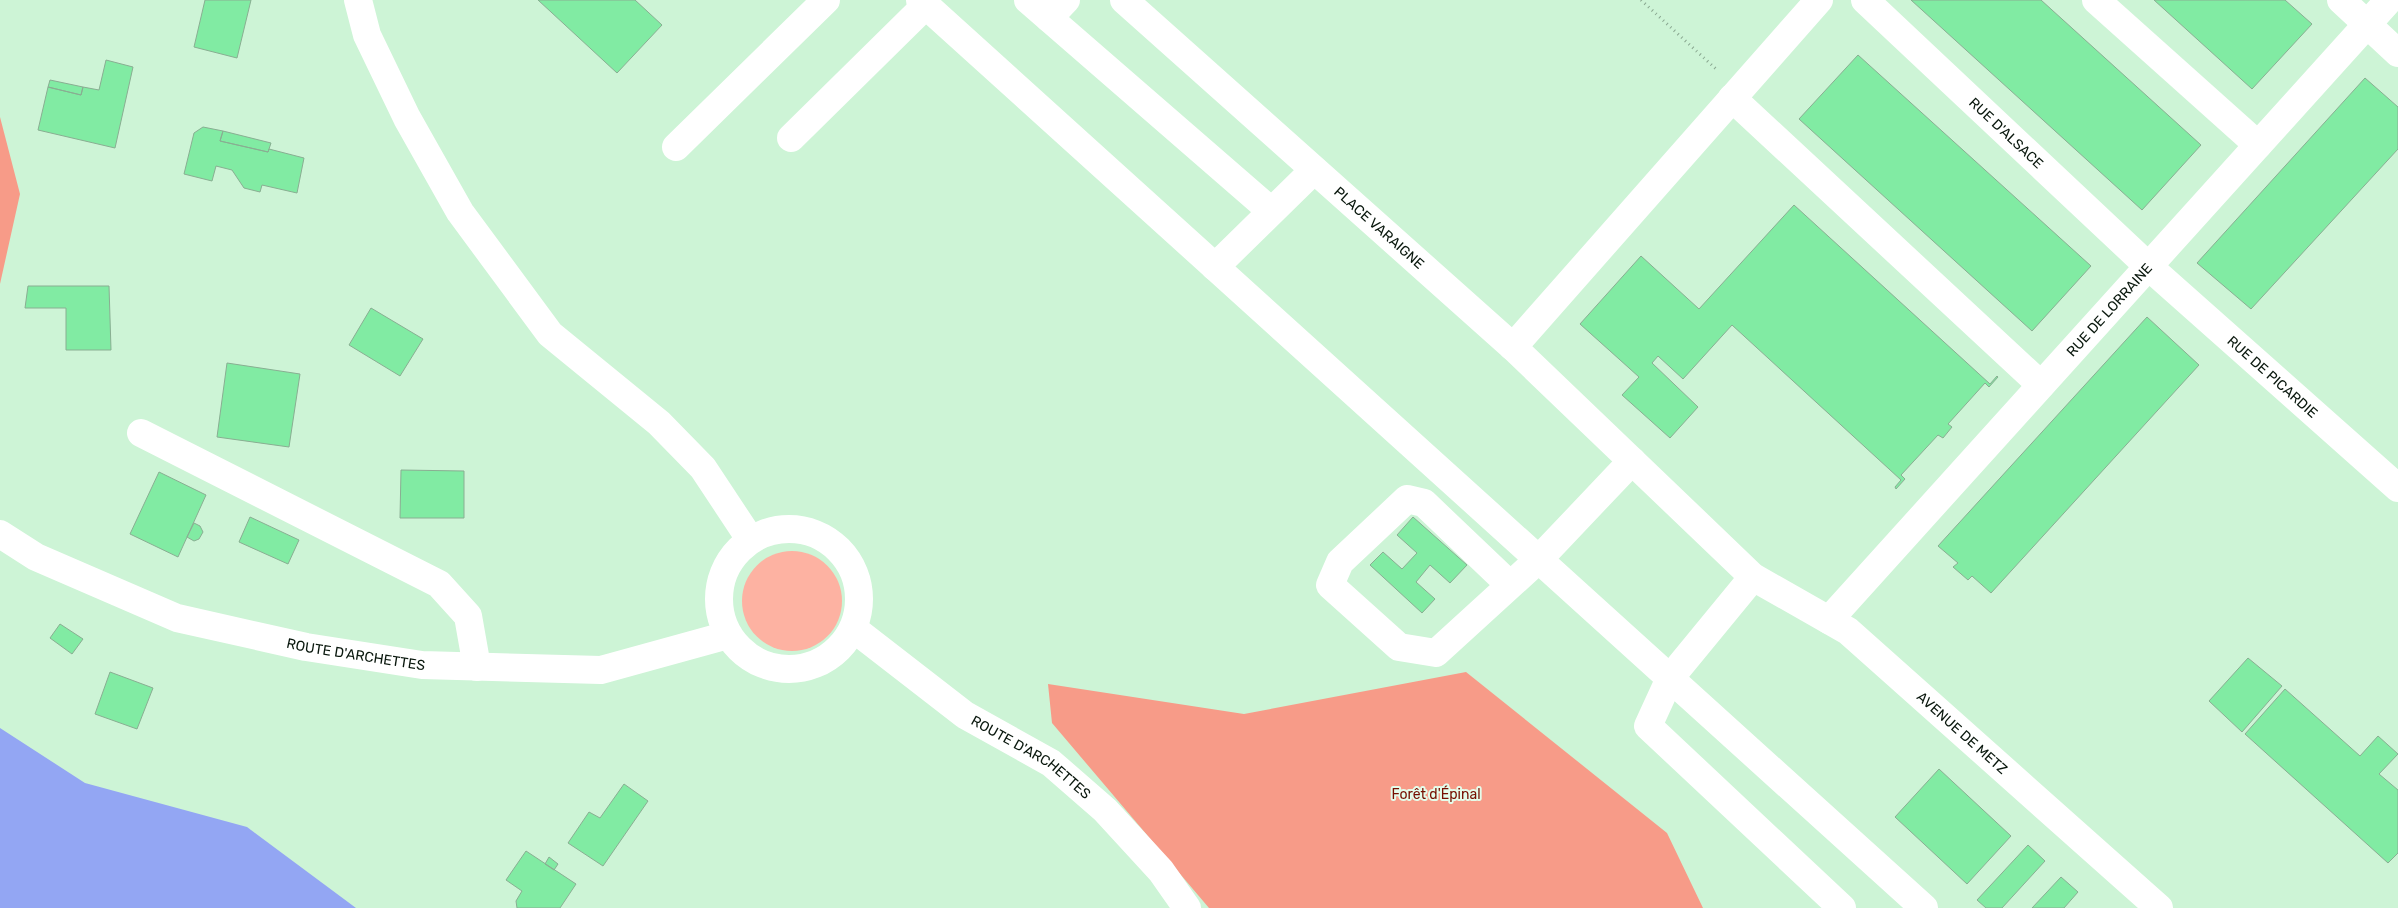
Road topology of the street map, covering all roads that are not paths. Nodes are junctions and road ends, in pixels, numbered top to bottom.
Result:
1 (358, 0) edge
2 (826, 0) edge
3 (1028, 0) edge
4 (1124, 0) edge
5 (1818, 0) edge
6 (1865, 0) edge
7 (2096, 0) edge
8 (2341, 0) edge
9 (2389, 0) edge
10 (923, 3) edge
11 (1058, 9) edge
12 (2367, 24) junction
13 (2398, 53) edge
14 (1735, 94) junction
15 (791, 138) dead end
16 (2258, 145) junction
17 (676, 147) dead end
18 (1314, 170) junction
19 (1271, 212) junction
20 (2148, 266) junction
21 (1215, 267) junction
22 (1512, 347) junction
23 (2041, 385) junction
24 (141, 433) dead end
25 (1632, 461) junction
26 (2398, 488) edge
27 (0, 534) edge
28 (750, 539) junction
29 (1538, 559) junction
30 (1753, 577) junction
31 (1510, 585) junction
32 (1829, 620) junction
33 (854, 628) junction
34 (728, 635) junction
35 (477, 667) junction
36 (1670, 678) junction
37 (1187, 908) edge
38 (1842, 908) edge
39 (1924, 908) edge
40 (2160, 908) edge

1 - 28 street
2 - 17 street
3 - 11 street
4 - 18 street, PLACE VARAIGNE
5 - 14 street
6 - 20 street, RUE D'ALSACE
7 - 16 street
8 - 12 street
9 - 12 street, RUE DE LORRAINE
10 - 15 street
10 - 21 street
11 - 19 street
12 - 13 street
12 - 16 street, RUE DE LORRAINE
14 - 22 street
14 - 23 street
16 - 20 street, RUE DE LORRAINE
18 - 19 street
18 - 22 street, PLACE VARAIGNE
19 - 21 street
20 - 23 street, RUE DE LORRAINE
20 - 26 street, RUE DE PICARDIE
21 - 29 street
22 - 25 street, PLACE VARAIGNE
23 - 32 street, RUE DE LORRAINE
24 - 35 street
25 - 29 street
25 - 30 street, AVENUE DE METZ
27 - 35 street, ROUTE D'ARCHETTES
28 - 33 street
28 - 34 street
29 - 31 street
29 - 36 street
30 - 32 street, AVENUE DE METZ
30 - 36 street
31 - 31 street
32 - 40 street, AVENUE DE METZ
33 - 34 street
33 - 37 street, ROUTE D'ARCHETTES
34 - 35 street, ROUTE D'ARCHETTES
36 - 38 street
36 - 39 street

